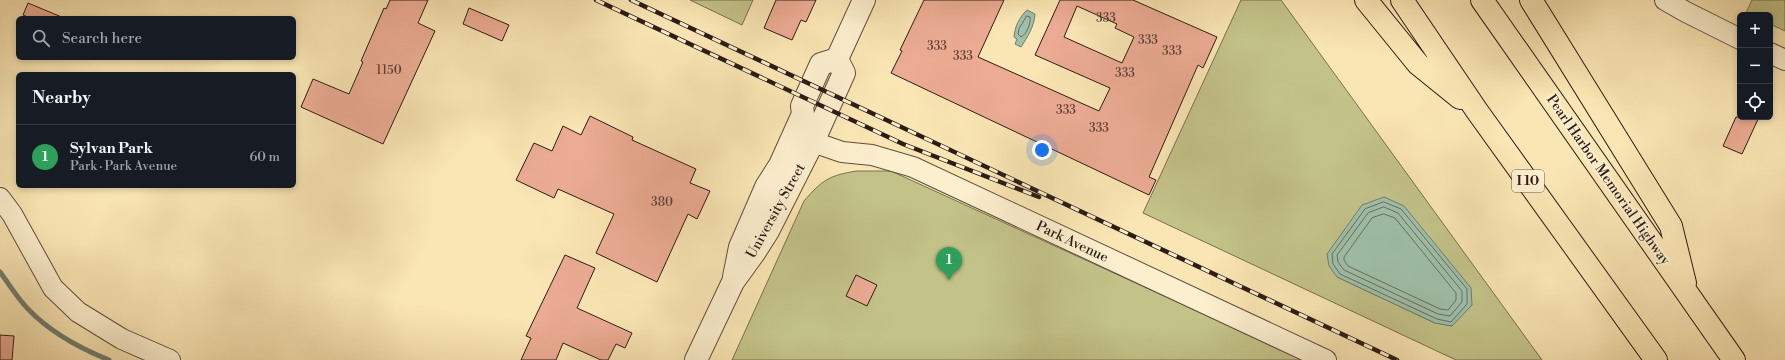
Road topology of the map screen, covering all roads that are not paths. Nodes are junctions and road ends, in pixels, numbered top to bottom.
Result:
1 (864, 0) edge
2 (1366, 0) edge
3 (1402, 0) edge
4 (1482, 0) edge
5 (1531, 0) edge
6 (1666, 0) edge
7 (1737, 38) edge
8 (1773, 54) edge
9 (837, 59) junction
10 (1785, 60) edge
11 (1477, 110) junction
12 (813, 142) junction
13 (0, 198) edge
14 (732, 282) junction
15 (1688, 296) junction
16 (170, 360) edge
17 (696, 360) edge
18 (1326, 360) edge
19 (1656, 360) edge
20 (1734, 360) edge

1 - 9 street
2 - 11 highway
3 - 11 highway, I 10
4 - 15 highway, Pearl Harbor Memorial Highway
5 - 15 highway
6 - 7 street
8 - 10 street
9 - 12 street, University Street
9 - 14 street, University Street
11 - 19 highway, I 10
12 - 14 street, University Street
12 - 18 street, Park Avenue
13 - 16 street
14 - 17 street
15 - 20 highway, Pearl Harbor Memorial Highway

